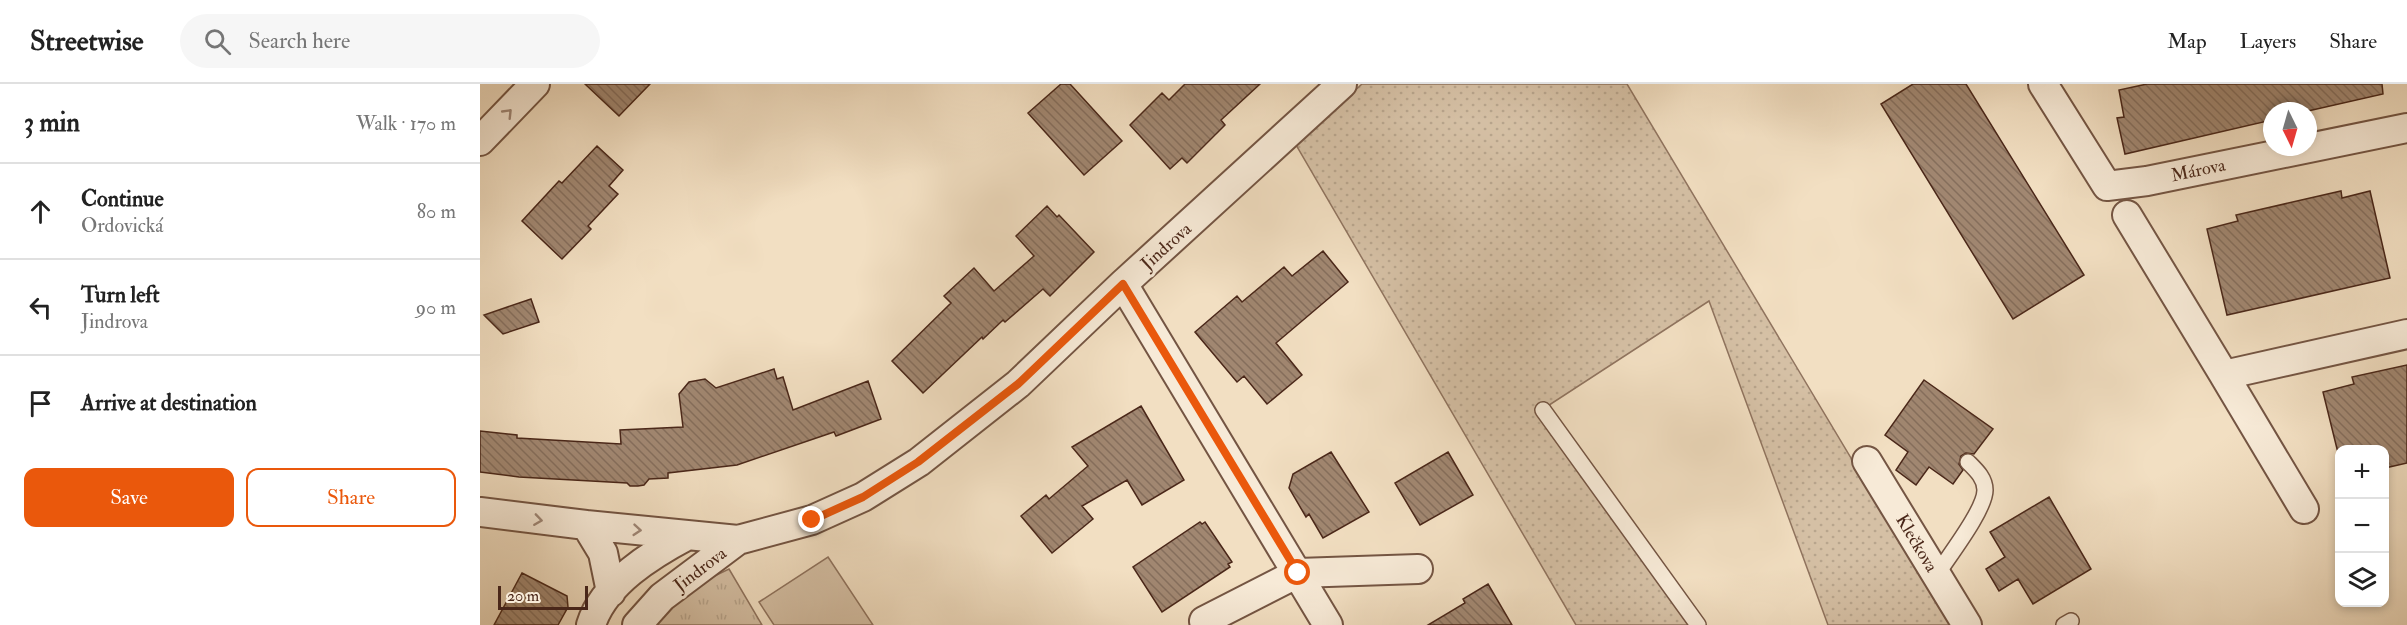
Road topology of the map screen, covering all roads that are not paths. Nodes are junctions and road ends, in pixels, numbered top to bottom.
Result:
1 (535, 84) edge
2 (1342, 84) edge
3 (2043, 84) edge
4 (2407, 128) edge
5 (480, 141) edge
6 (2127, 215) dead end
7 (1123, 284) junction
8 (2407, 334) edge
9 (2224, 375) junction
10 (1542, 410) dead end
11 (1867, 461) dead end
12 (1968, 462) dead end
13 (2304, 509) dead end
14 (480, 512) edge
15 (586, 525) junction
16 (688, 535) junction
17 (738, 540) junction
18 (1418, 569) dead end
19 (1298, 573) junction
20 (1936, 576) junction
21 (611, 592) junction
22 (1204, 621) dead end
23 (591, 625) edge
24 (638, 625) edge
25 (1329, 625) edge
26 (1698, 625) edge
27 (1967, 625) edge

5 -> 1 street
2 - 7 street, Jindrova
3 - 4 street, Márova
6 - 9 street
7 - 17 street, Jindrova
7 - 19 street
8 - 9 street
9 - 13 street
10 - 26 lane
11 - 20 street, Klečkova
12 - 20 lane
14 -> 15 street, Jindrova
15 -> 16 street, Jindrova
15 - 21 street
16 - 17 street, Jindrova
16 - 21 street, Jindrova
17 - 24 street, Jindrova
18 - 19 street
19 - 22 street
19 - 25 street
20 - 27 street, Klečkova
21 - 23 street, Jindrova

